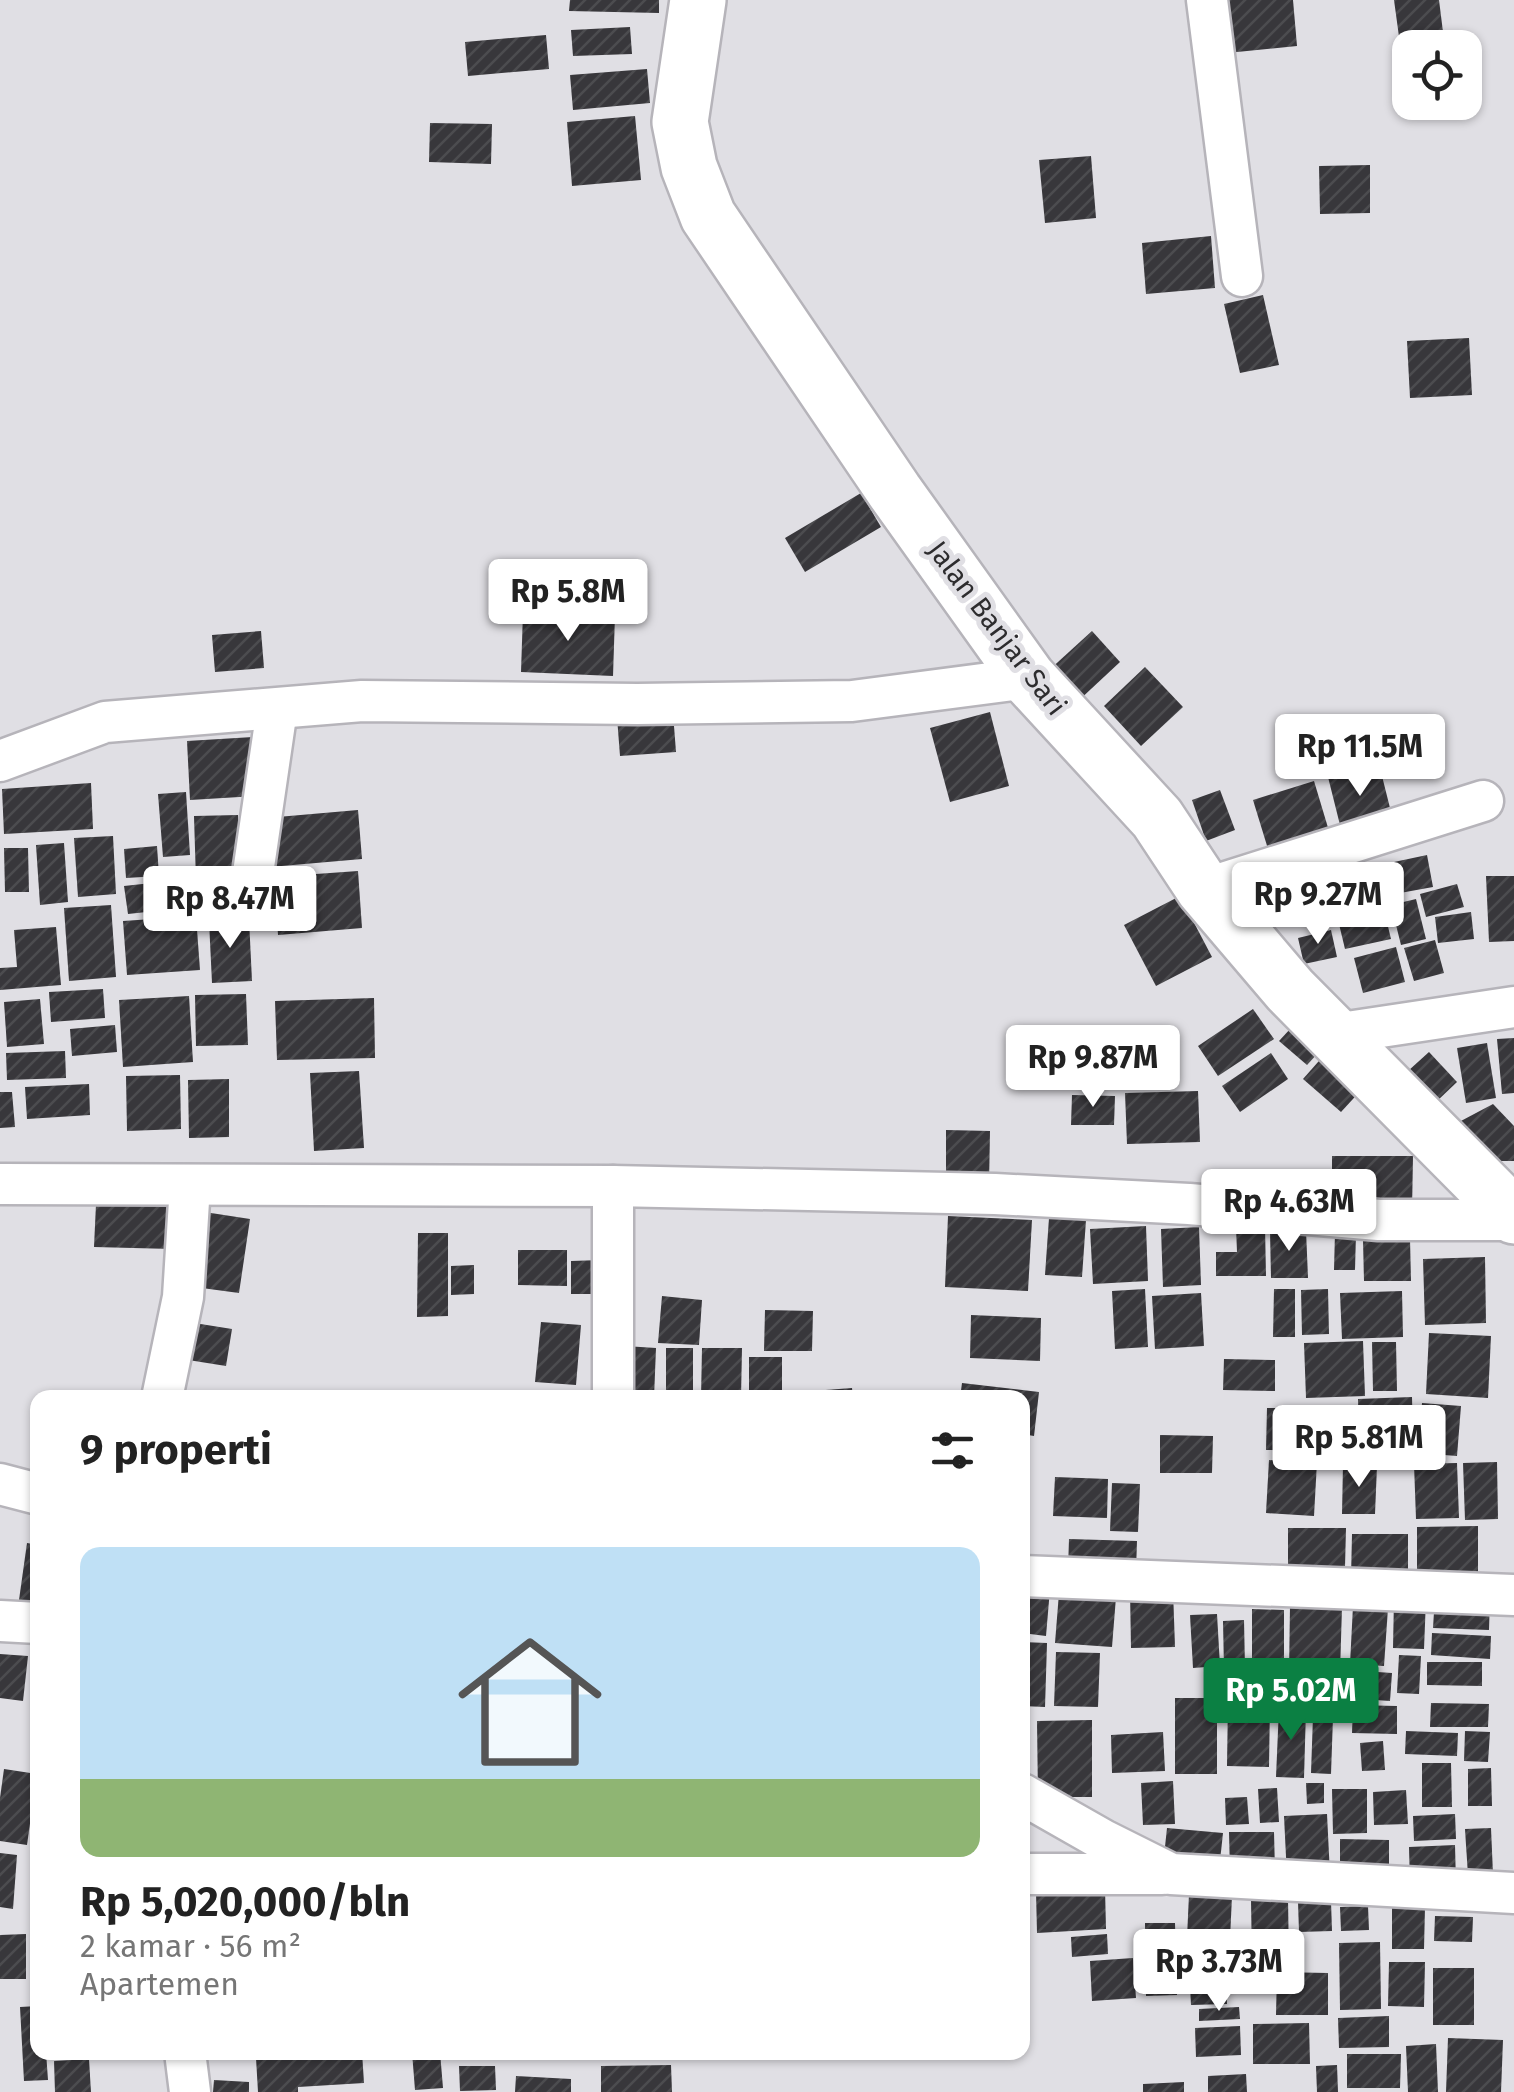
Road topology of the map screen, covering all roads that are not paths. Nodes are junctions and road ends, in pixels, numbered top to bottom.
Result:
1 (698, 0) edge
2 (1206, 0) edge
3 (1242, 276) dead end
4 (1028, 678) junction
5 (277, 709) junction
6 (0, 760) edge
7 (1483, 801) dead end
8 (1204, 889) junction
9 (197, 898) dead end
10 (1514, 1007) edge
11 (1334, 1034) junction
12 (0, 1184) edge
13 (190, 1185) junction
14 (613, 1186) junction
15 (1514, 1218) edge
16 (164, 1390) edge
17 (613, 1390) edge
18 (0, 1484) edge
19 (30, 1492) edge
20 (1030, 1576) edge
21 (1514, 1595) edge
22 (0, 1621) edge
23 (30, 1623) edge
24 (1030, 1799) edge
25 (1030, 1874) edge
26 (1170, 1874) junction
27 (1514, 1893) edge
28 (186, 2060) edge
29 (190, 2092) edge

1 - 4 street, Jalan Banjar Sari
2 - 3 street
4 - 5 street
4 - 8 street, Jalan Banjar Sari
5 - 6 street
5 - 9 street
7 - 8 street
8 - 11 street, Jalan Banjar Sari
10 - 11 street
11 - 15 street, Jalan Banjar Sari
12 - 13 street
13 - 14 street
13 - 16 street
14 - 15 street
14 - 17 street
18 - 19 street
20 - 21 street
22 - 23 street
24 - 26 street
25 - 26 street
26 - 27 street
28 - 29 street

